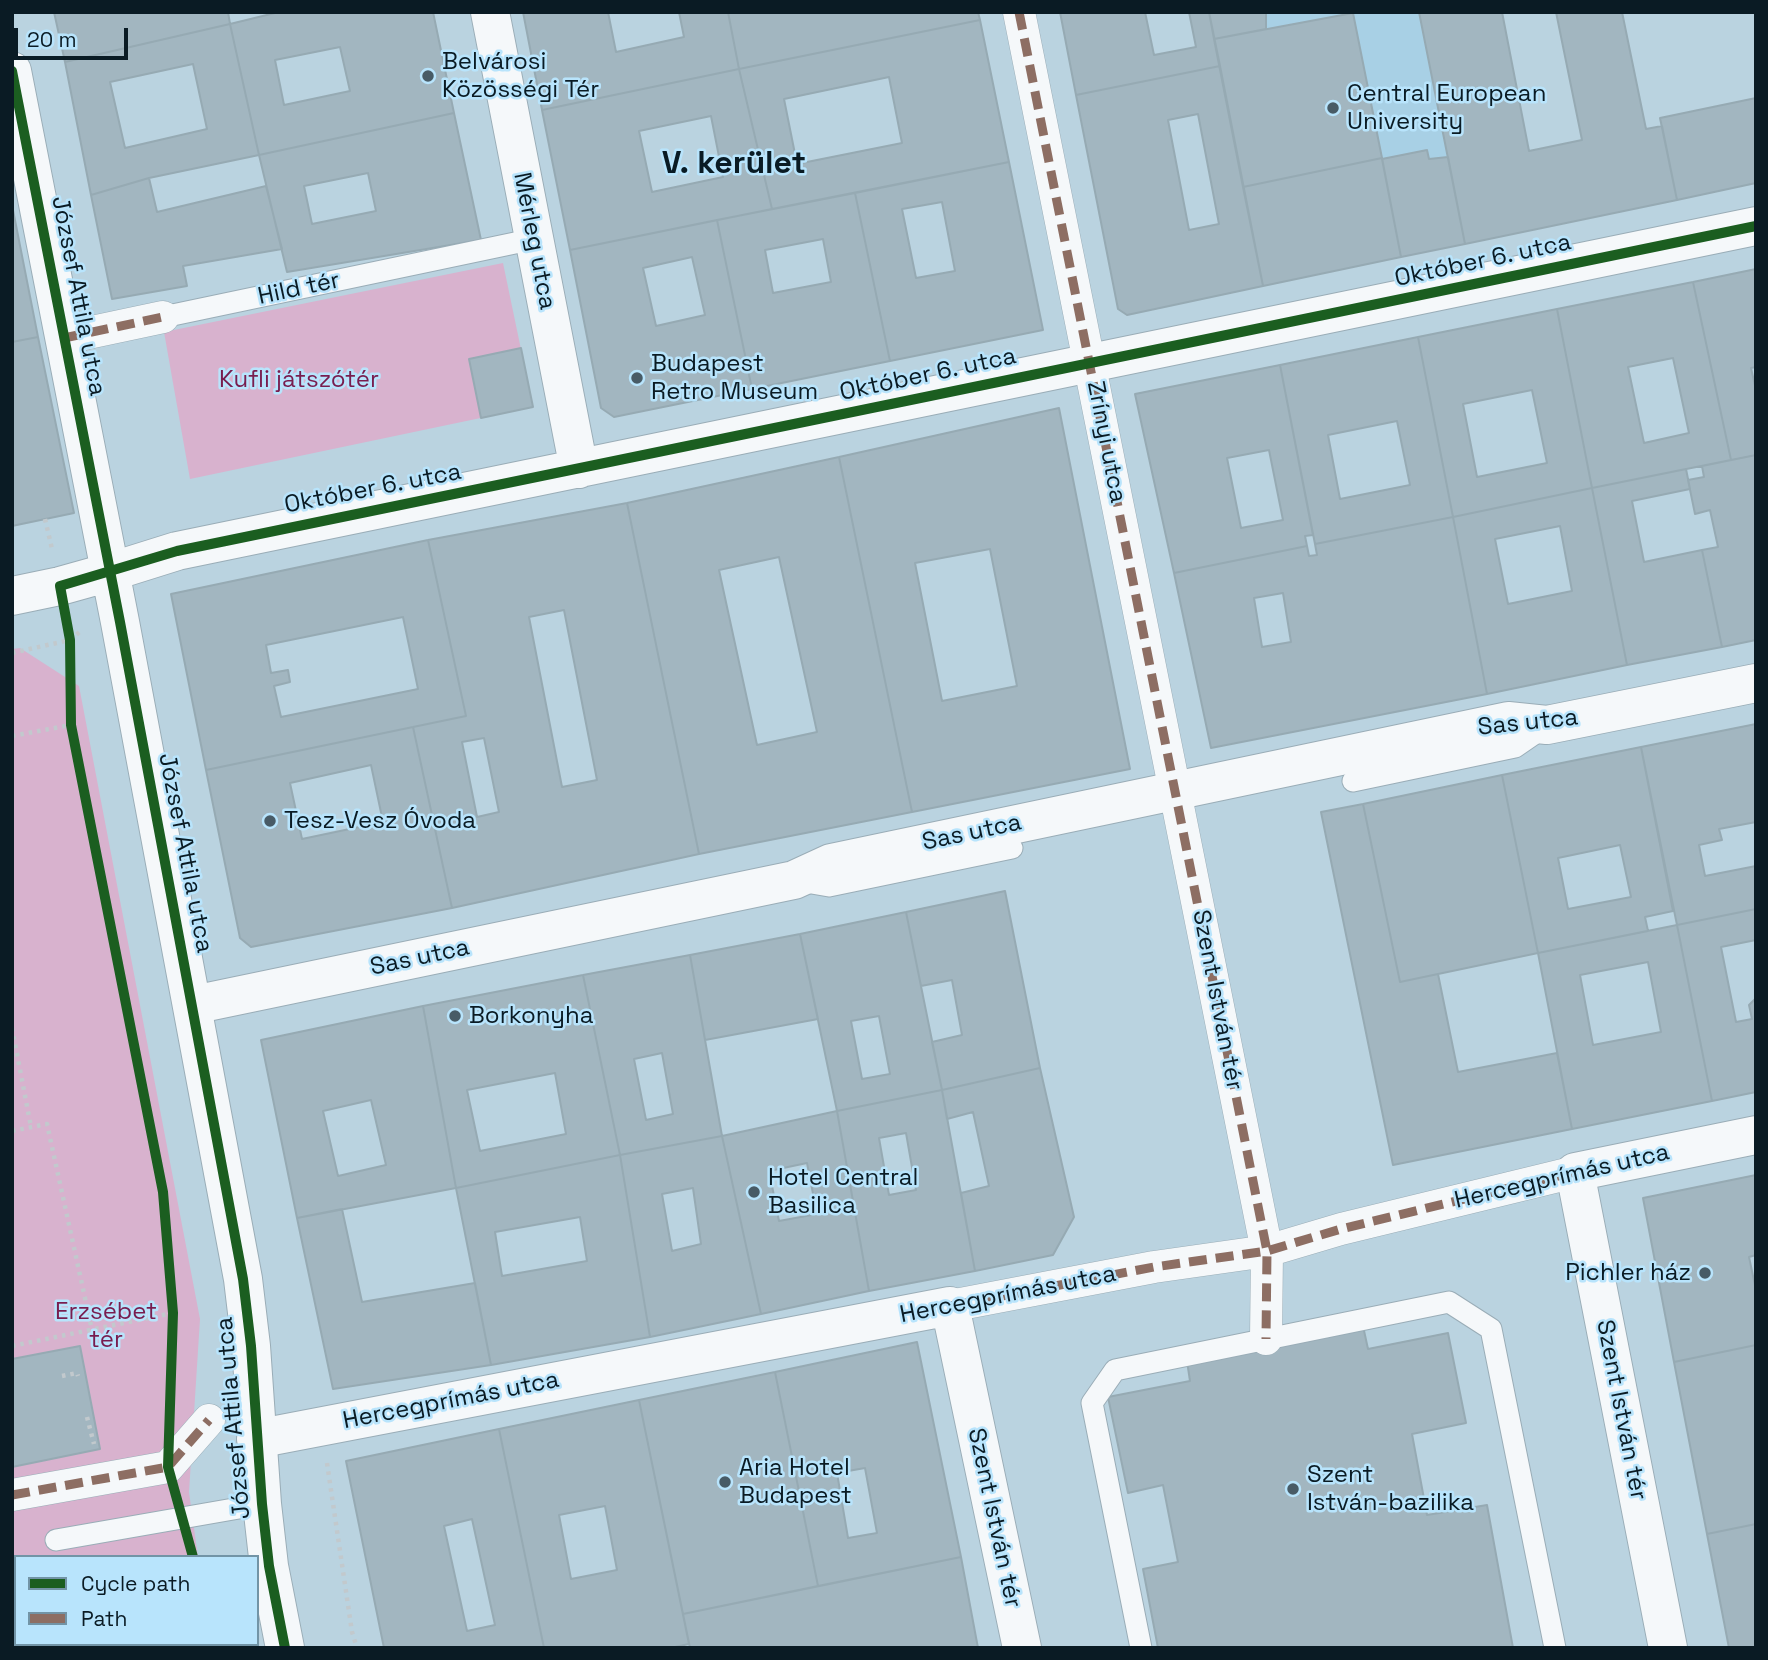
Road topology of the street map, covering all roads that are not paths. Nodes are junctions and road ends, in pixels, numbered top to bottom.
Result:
1 (490, 12) edge
2 (1019, 12) edge
3 (14, 92) edge
4 (1756, 226) edge
5 (534, 239) junction
6 (163, 317) joint
7 (64, 338) junction
8 (1090, 363) junction
9 (579, 469) junction
10 (110, 572) junction
11 (12, 596) edge
12 (1756, 684) edge
13 (1547, 725) junction
14 (1353, 781) dead end
15 (1175, 790) junction
16 (1012, 848) dead end
17 (794, 880) junction
18 (193, 1005) junction
19 (1756, 1135) edge
20 (1575, 1172) junction
21 (1267, 1251) junction
22 (950, 1306) junction
23 (1266, 1339) junction
24 (209, 1420) dead end
25 (256, 1439) junction
26 (12, 1495) edge
27 (262, 1504) junction
28 (56, 1540) dead end
29 (285, 1648) edge
30 (1022, 1648) edge
31 (1141, 1648) edge
32 (1555, 1648) edge
33 (1668, 1648) edge

1 - 5 street, Mérleg utca
2 - 8 street, Zrínyi utca
3 - 7 street, József Attila utca
4 - 8 street, Október 6. utca
5 - 6 lane, Hild tér
5 - 9 street, Mérleg utca
6 - 7 street, Hild tér
7 - 10 street, József Attila utca
8 - 9 street, Október 6. utca
8 - 15 street, Zrínyi utca
9 - 10 street, Október 6. utca
10 - 11 street
10 - 18 street, József Attila utca
12 - 13 street, Sas utca
13 - 14 lane
13 - 15 street, Sas utca
15 - 17 street, Sas utca
15 - 21 street, Szent István tér
16 - 17 lane
17 - 18 street, Sas utca
18 - 25 street, József Attila utca
19 - 20 street, Hercegprímás utca
20 - 21 street, Hercegprímás utca
20 - 33 street, Szent István tér
21 - 22 street, Hercegprímás utca
21 - 23 street, Szent István tér
22 - 25 street, Hercegprímás utca
22 - 30 street, Szent István tér
23 - 31 lane
23 - 32 lane
24 - 26 street
25 - 27 street, József Attila utca
27 - 28 lane
27 - 29 street, József Attila utca

